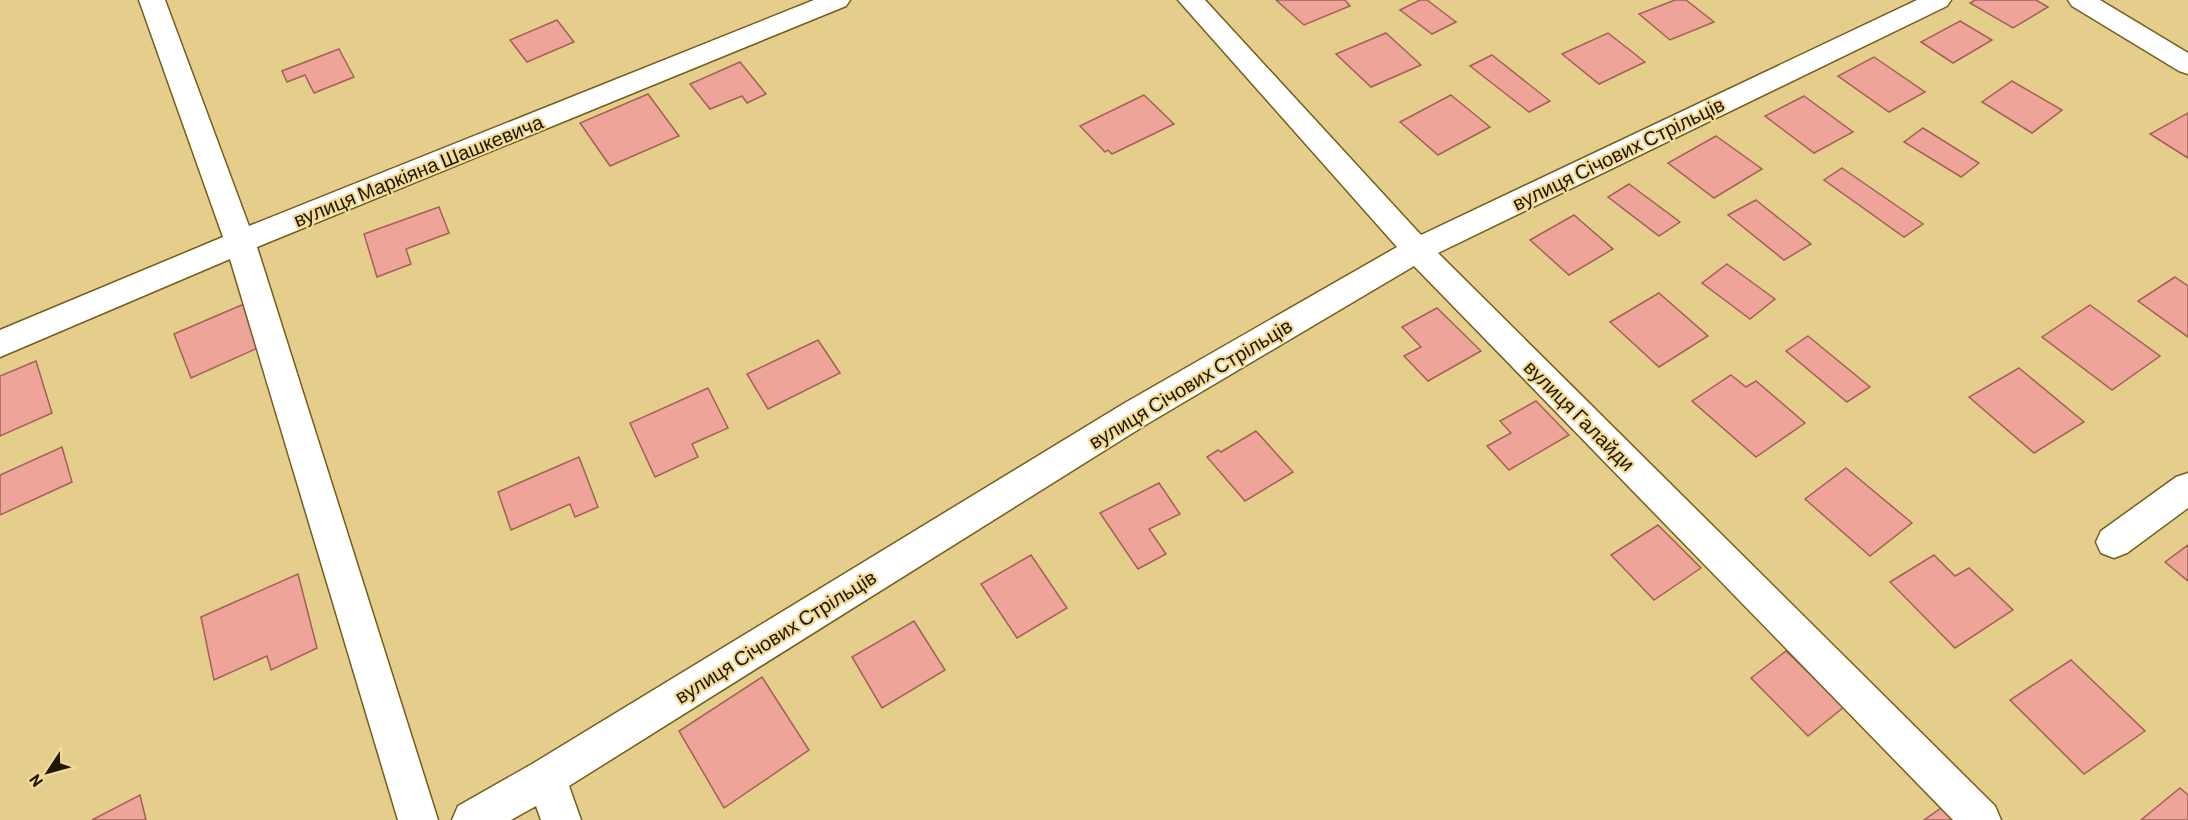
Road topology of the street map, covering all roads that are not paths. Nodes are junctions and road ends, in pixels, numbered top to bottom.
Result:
1 (152, 0) edge
2 (837, 0) edge
3 (1191, 0) edge
4 (1938, 0) edge
5 (2081, 0) edge
6 (2188, 65) edge
7 (240, 242) junction
8 (1417, 250) junction
9 (0, 344) edge
10 (2188, 488) edge
11 (2114, 542) dead end
12 (546, 778) junction
13 (418, 820) edge
14 (472, 820) edge
15 (561, 820) edge
16 (1981, 820) edge

1 - 7 street
2 - 7 street, вулиця Маркіяна Шашкевича
3 - 8 street, вулиця Галайди
4 - 8 street, вулиця Січових Стрільців
5 - 6 street
7 - 9 street, вулиця Маркіяна Шашкевича
7 - 13 street
8 - 12 street, вулиця Січових Стрільців
8 - 16 street, вулиця Галайди
10 - 11 street
12 - 14 street, вулиця Січових Стрільців
12 - 15 street

